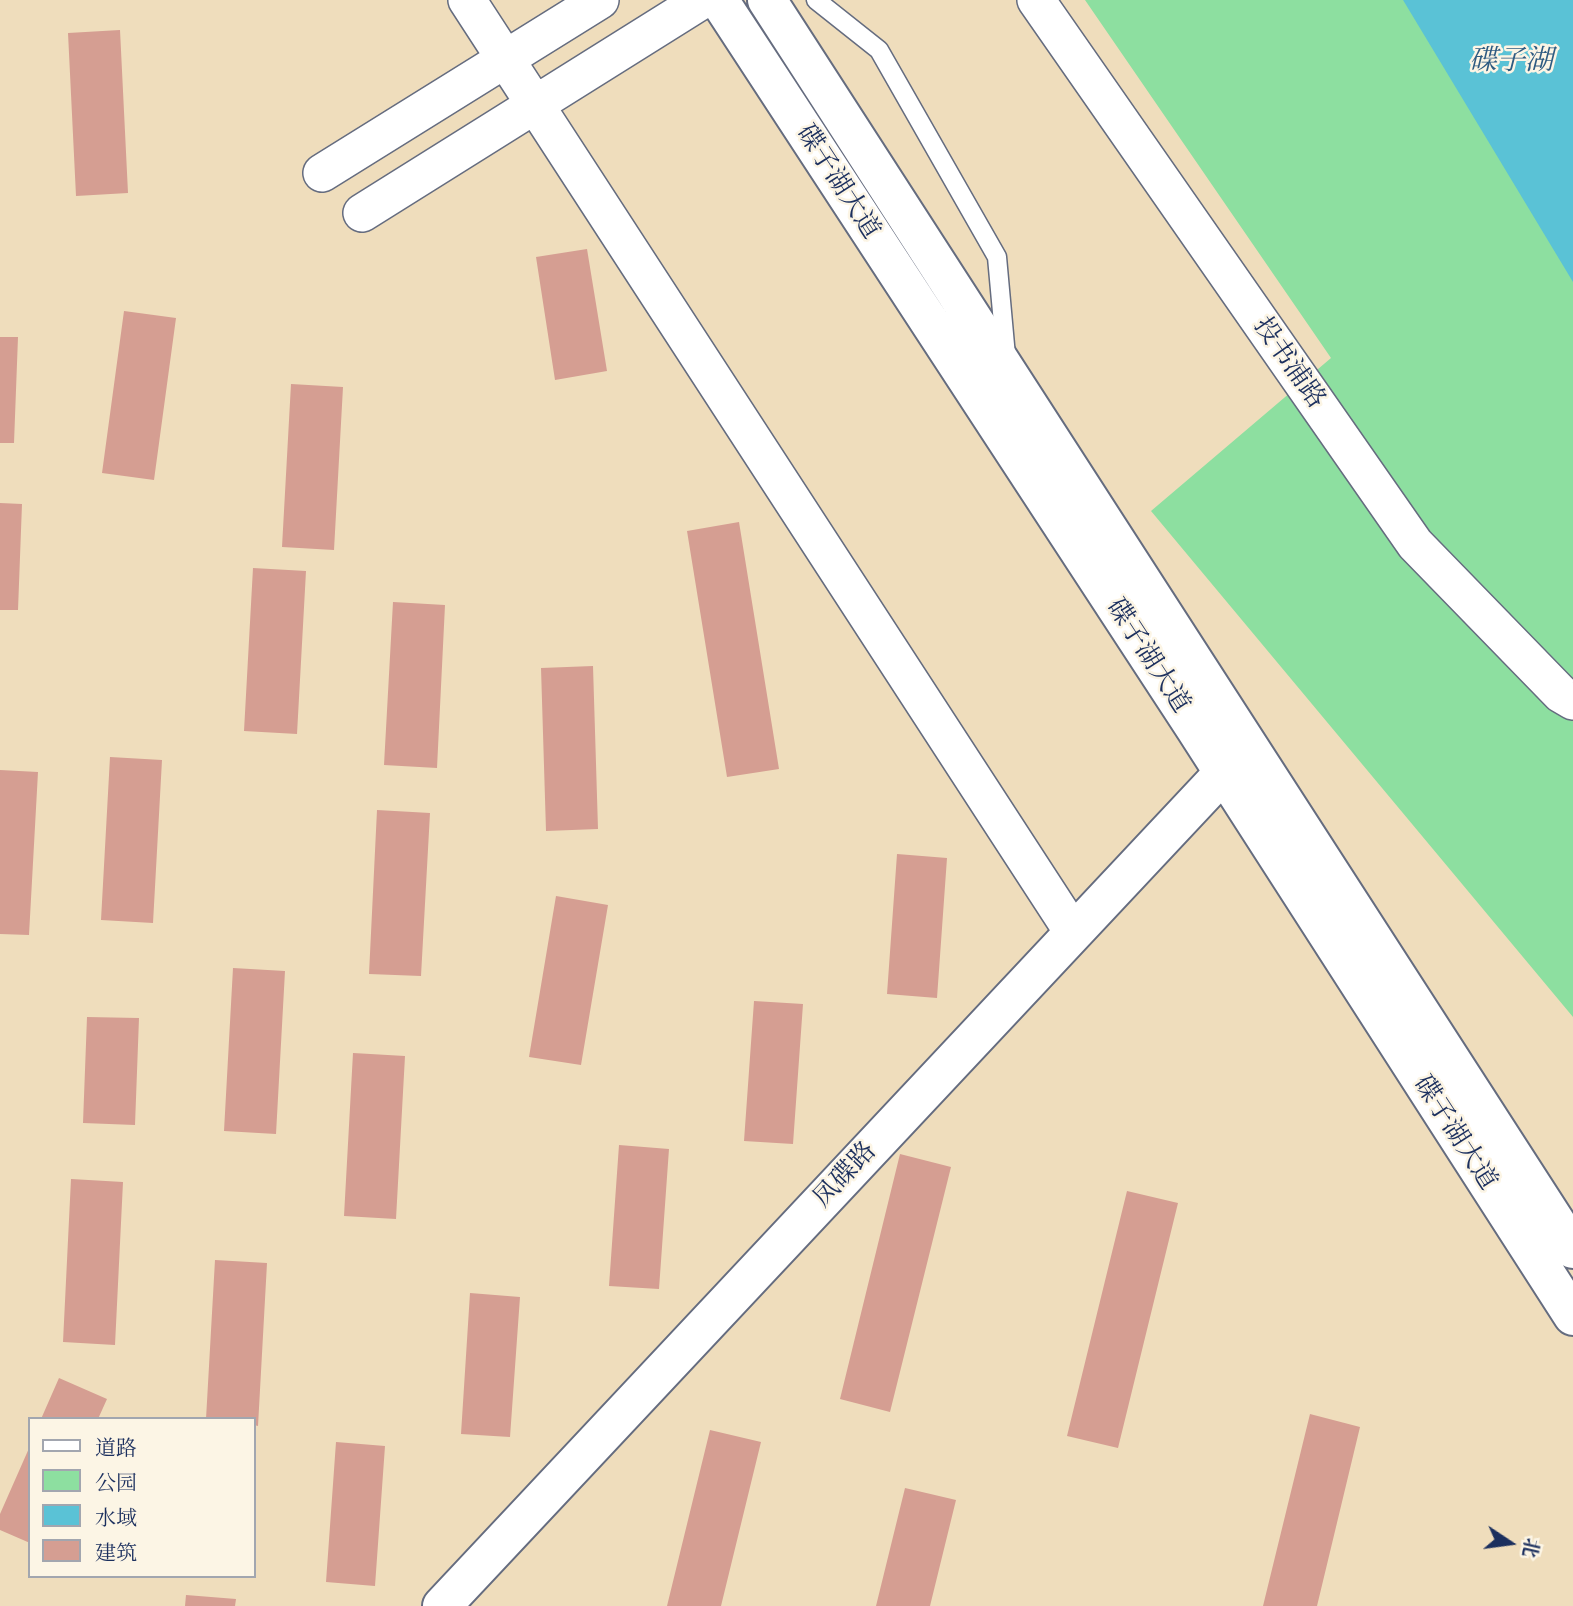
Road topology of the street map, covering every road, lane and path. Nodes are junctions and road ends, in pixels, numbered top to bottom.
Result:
1 (467, 0) edge
2 (600, 0) edge
3 (702, 0) edge
4 (719, 0) edge
5 (767, 0) edge
6 (816, 0) edge
7 (1036, 0) edge
8 (505, 59) junction
9 (535, 105) junction
10 (322, 173) dead end
11 (362, 213) dead end
12 (1008, 373) junction
13 (1573, 701) edge
14 (1249, 746) junction
15 (1222, 773) junction
16 (1073, 932) junction
17 (1573, 1249) edge
18 (1573, 1316) edge
19 (442, 1606) edge

1 - 8 street
2 - 8 street
3 - 9 street
4 - 15 main road, 碟子湖大道
5 - 12 main road, 碟子湖大道
6 - 12 lane
7 - 13 street, 投书浦路
8 - 9 street
8 - 10 street
9 - 11 street
9 - 16 street
12 - 14 main road, 碟子湖大道
14 - 15 main road, 凤碟路
14 - 17 main road, 碟子湖大道
15 - 16 main road, 凤碟路
15 - 18 main road, 碟子湖大道
16 - 19 main road, 凤碟路

